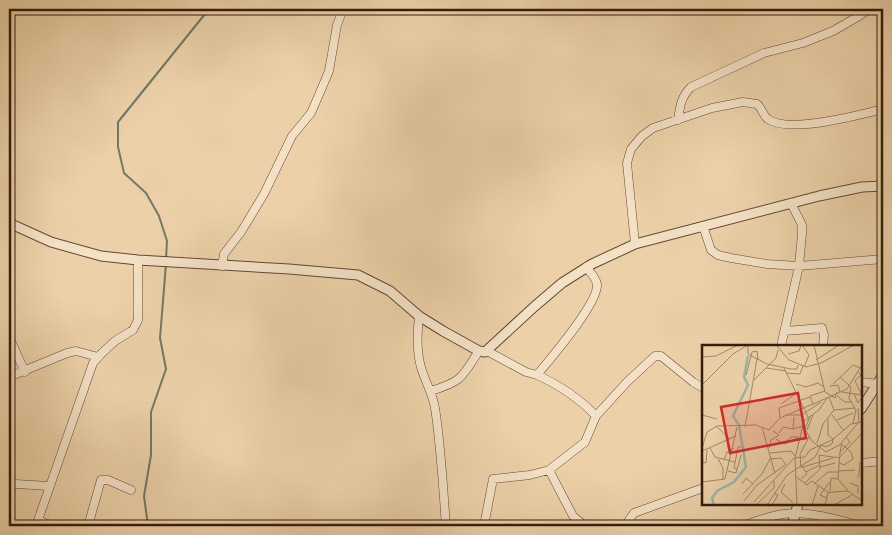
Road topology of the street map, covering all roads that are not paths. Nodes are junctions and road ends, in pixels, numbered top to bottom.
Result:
1 (343, 9) edge
2 (869, 9) edge
3 (883, 109) edge
4 (678, 120) junction
5 (883, 186) edge
6 (792, 203) junction
7 (9, 223) edge
8 (703, 226) junction
9 (635, 244) junction
10 (883, 259) edge
11 (138, 260) junction
12 (222, 266) junction
13 (799, 266) junction
14 (586, 268) junction
15 (419, 316) junction
16 (785, 330) junction
17 (9, 337) edge
18 (781, 345) edge
19 (823, 345) edge
20 (483, 351) junction
21 (98, 357) junction
22 (25, 372) junction
23 (883, 374) edge
24 (537, 375) junction
25 (9, 377) edge
26 (862, 382) edge
27 (878, 384) junction
28 (702, 387) edge
29 (431, 390) junction
30 (862, 408) edge
31 (596, 416) junction
32 (883, 461) edge
33 (862, 463) edge
34 (549, 470) junction
35 (9, 485) edge
36 (49, 486) junction
37 (702, 488) edge
38 (131, 490) dead end
39 (798, 505) edge
40 (795, 514) junction
41 (37, 523) edge
42 (52, 526) edge
43 (88, 526) edge
44 (446, 526) edge
45 (484, 526) edge
46 (585, 526) edge
47 (627, 526) edge
48 (742, 526) edge
49 (792, 526) edge
50 (860, 526) edge

1 - 12 street
2 - 4 street
3 - 4 street
4 - 9 street
5 - 6 street
6 - 8 street
6 - 13 street
7 - 11 street
8 - 9 street
8 - 13 street
9 - 14 street
10 - 13 street
11 - 12 street
11 - 21 street
12 - 15 street
13 - 16 street
14 - 20 street
14 - 24 street
15 - 20 street
15 - 29 street
16 - 18 street
16 - 19 street
17 - 22 street
20 - 24 street
20 - 29 street
21 - 22 street
21 - 36 street
22 - 25 street
23 - 27 street
24 - 31 street
26 - 27 street
27 - 30 street
28 - 31 street
29 - 44 street
31 - 34 street
32 - 33 street
34 - 45 street
34 - 46 street
35 - 36 street
36 - 41 street
37 - 47 street
38 - 43 street
39 - 40 street
40 - 48 street
40 - 49 street
40 - 50 street
41 - 42 street

